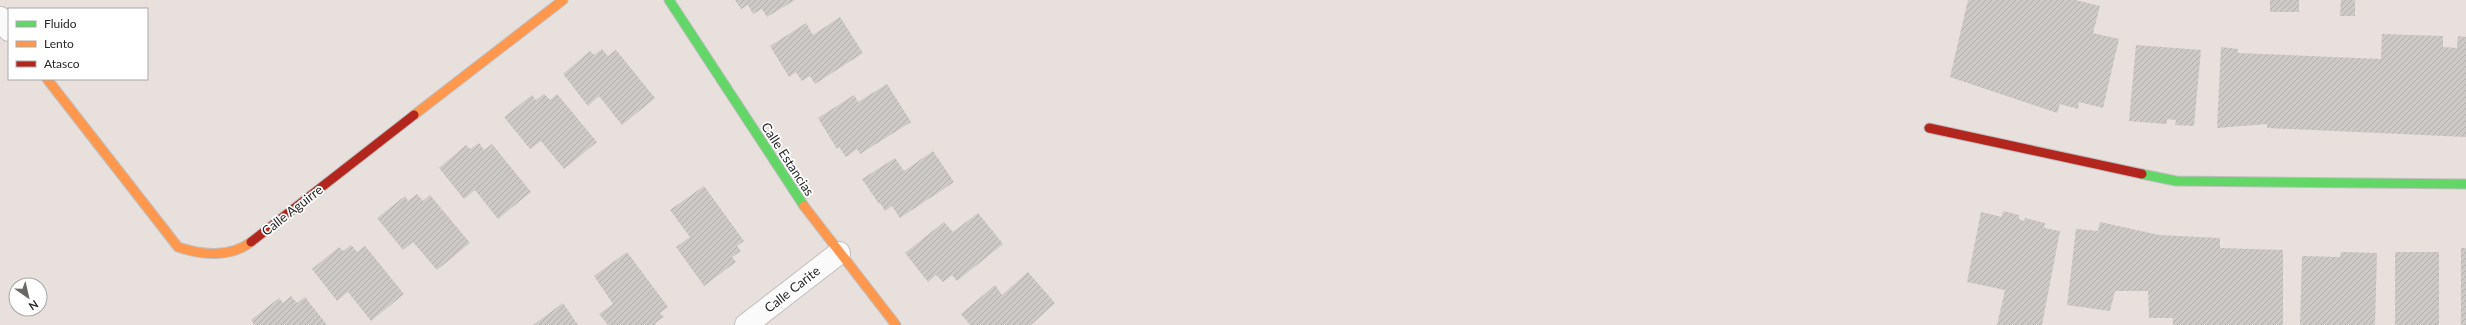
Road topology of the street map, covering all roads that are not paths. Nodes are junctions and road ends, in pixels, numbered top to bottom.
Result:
1 (563, 0) edge
2 (669, 0) edge
3 (0, 18) edge
4 (8, 29) edge
5 (48, 80) edge
6 (1929, 128) dead end
7 (2466, 184) edge
8 (839, 253) junction
9 (746, 325) edge
10 (896, 325) edge

1 - 5 street, Calle Aguirre
2 - 8 street, Calle Estancias
3 - 4 street
6 - 7 street
8 - 9 street, Calle Carite
8 - 10 street, Calle Estancias

